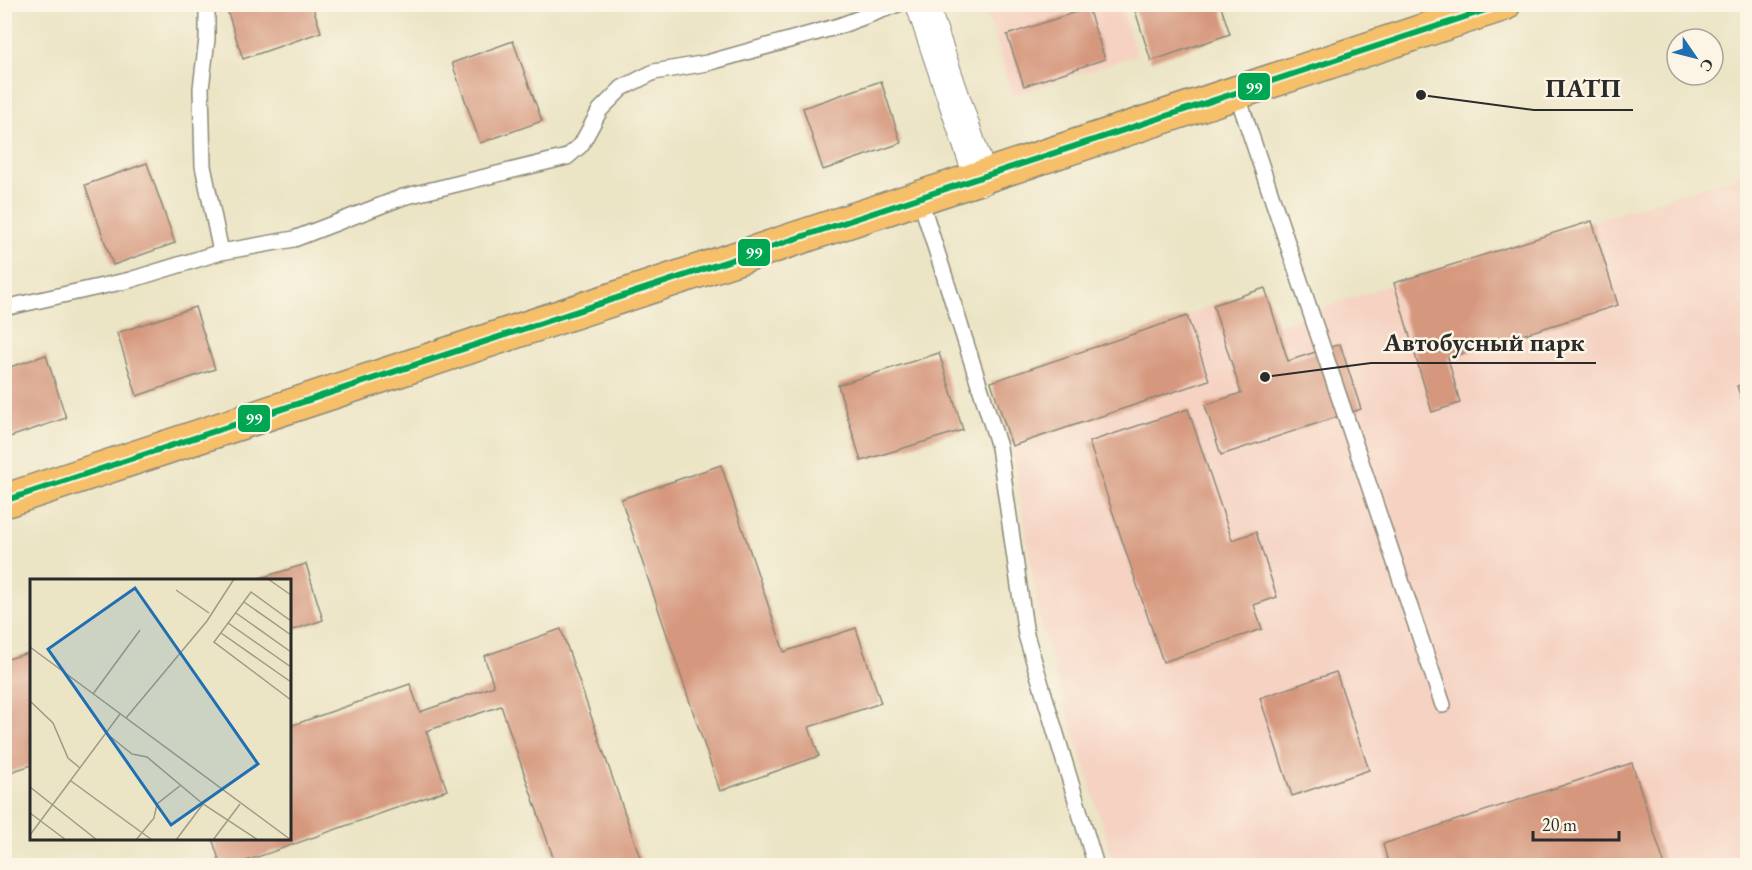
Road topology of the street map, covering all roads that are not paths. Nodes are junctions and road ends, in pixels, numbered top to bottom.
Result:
1 (207, 4) edge
2 (898, 4) edge
3 (922, 4) edge
4 (1504, 4) edge
5 (1237, 94) junction
6 (981, 179) junction
7 (920, 199) junction
8 (221, 252) junction
9 (4, 308) edge
10 (4, 501) edge
11 (1443, 705) dead end
12 (1096, 866) edge

1 - 8 lane
2 - 8 lane
3 - 6 street
4 - 5 highway
5 - 6 highway
5 - 11 lane
6 - 7 highway
7 - 10 highway
7 - 12 lane
8 - 9 lane

